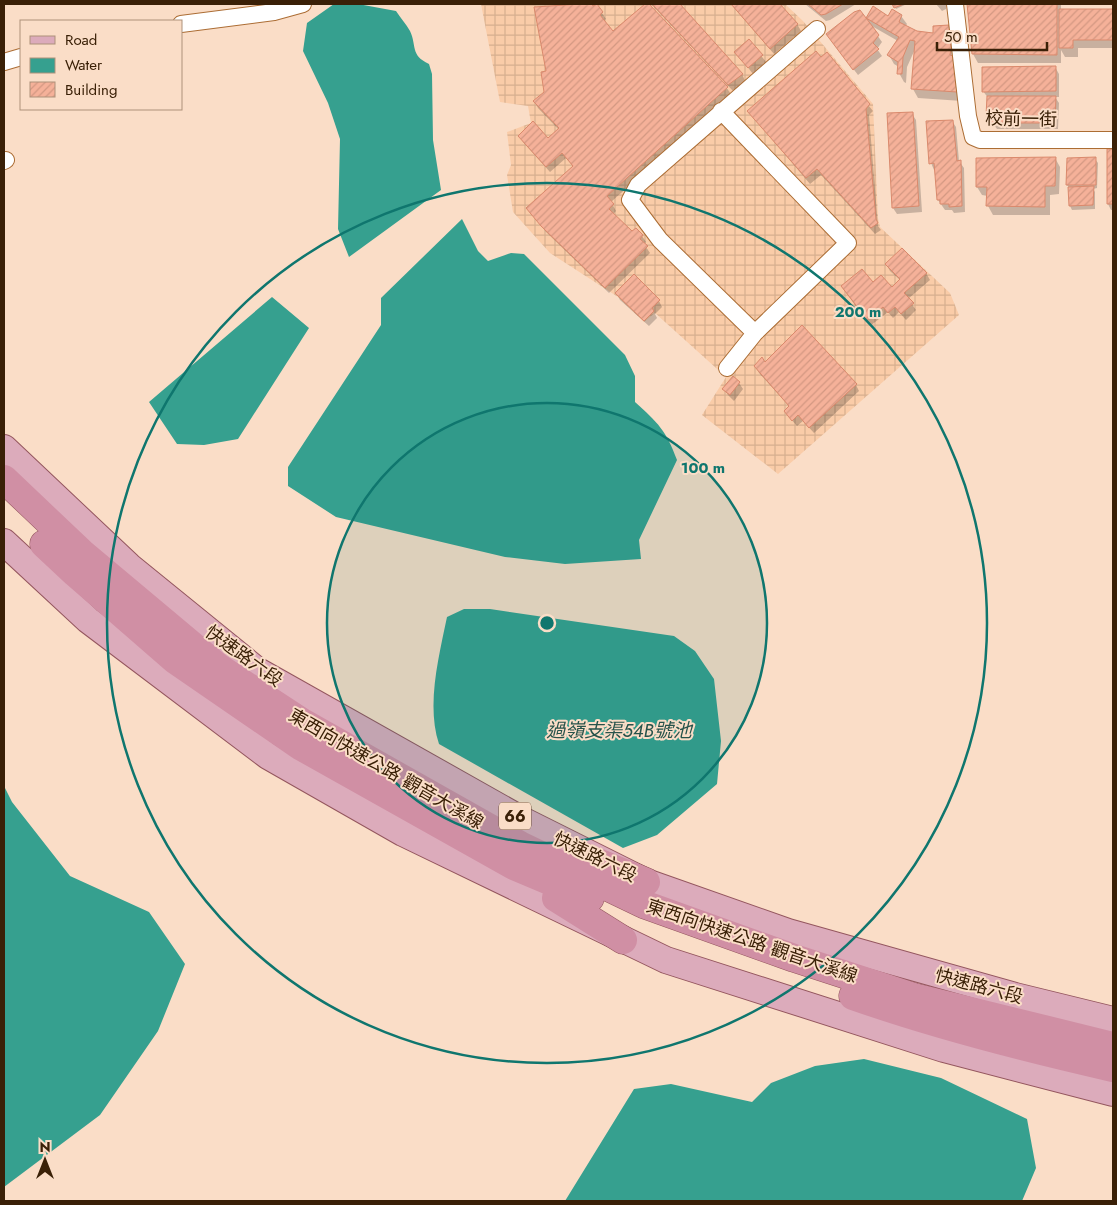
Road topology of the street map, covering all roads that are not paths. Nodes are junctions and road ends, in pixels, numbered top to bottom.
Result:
1 (303, 4) edge
2 (955, 4) edge
3 (182, 24) edge
4 (817, 29) dead end
5 (20, 57) edge
6 (4, 62) edge
7 (721, 111) junction
8 (1113, 140) edge
9 (755, 333) junction
10 (727, 368) dead end
11 (4, 448) edge
12 (4, 479) edge
13 (4, 505) edge
14 (4, 542) edge
15 (412, 798) junction
16 (646, 882) junction
17 (623, 940) junction
18 (1113, 1020) edge
19 (1113, 1046) edge
20 (1113, 1068) edge
21 (1113, 1093) edge

1 - 3 street
2 - 8 street, 校前一街
4 - 7 street
5 - 6 street
7 - 9 street
7 - 9 street
9 - 10 street
11 - 16 main road, 快速路六段 / 66
12 - 15 highway, 東西向快速公路 觀音大溪線 / 66
13 - 15 highway, 東西向快速公路 觀音大溪線 / 66
14 - 17 main road
15 - 16 highway
15 - 17 highway
15 - 19 highway, 東西向快速公路 觀音大溪線 / 66
15 - 20 highway, 東西向快速公路 觀音大溪線 / 66
16 - 18 main road, 快速路六段 / 66
17 - 21 main road

